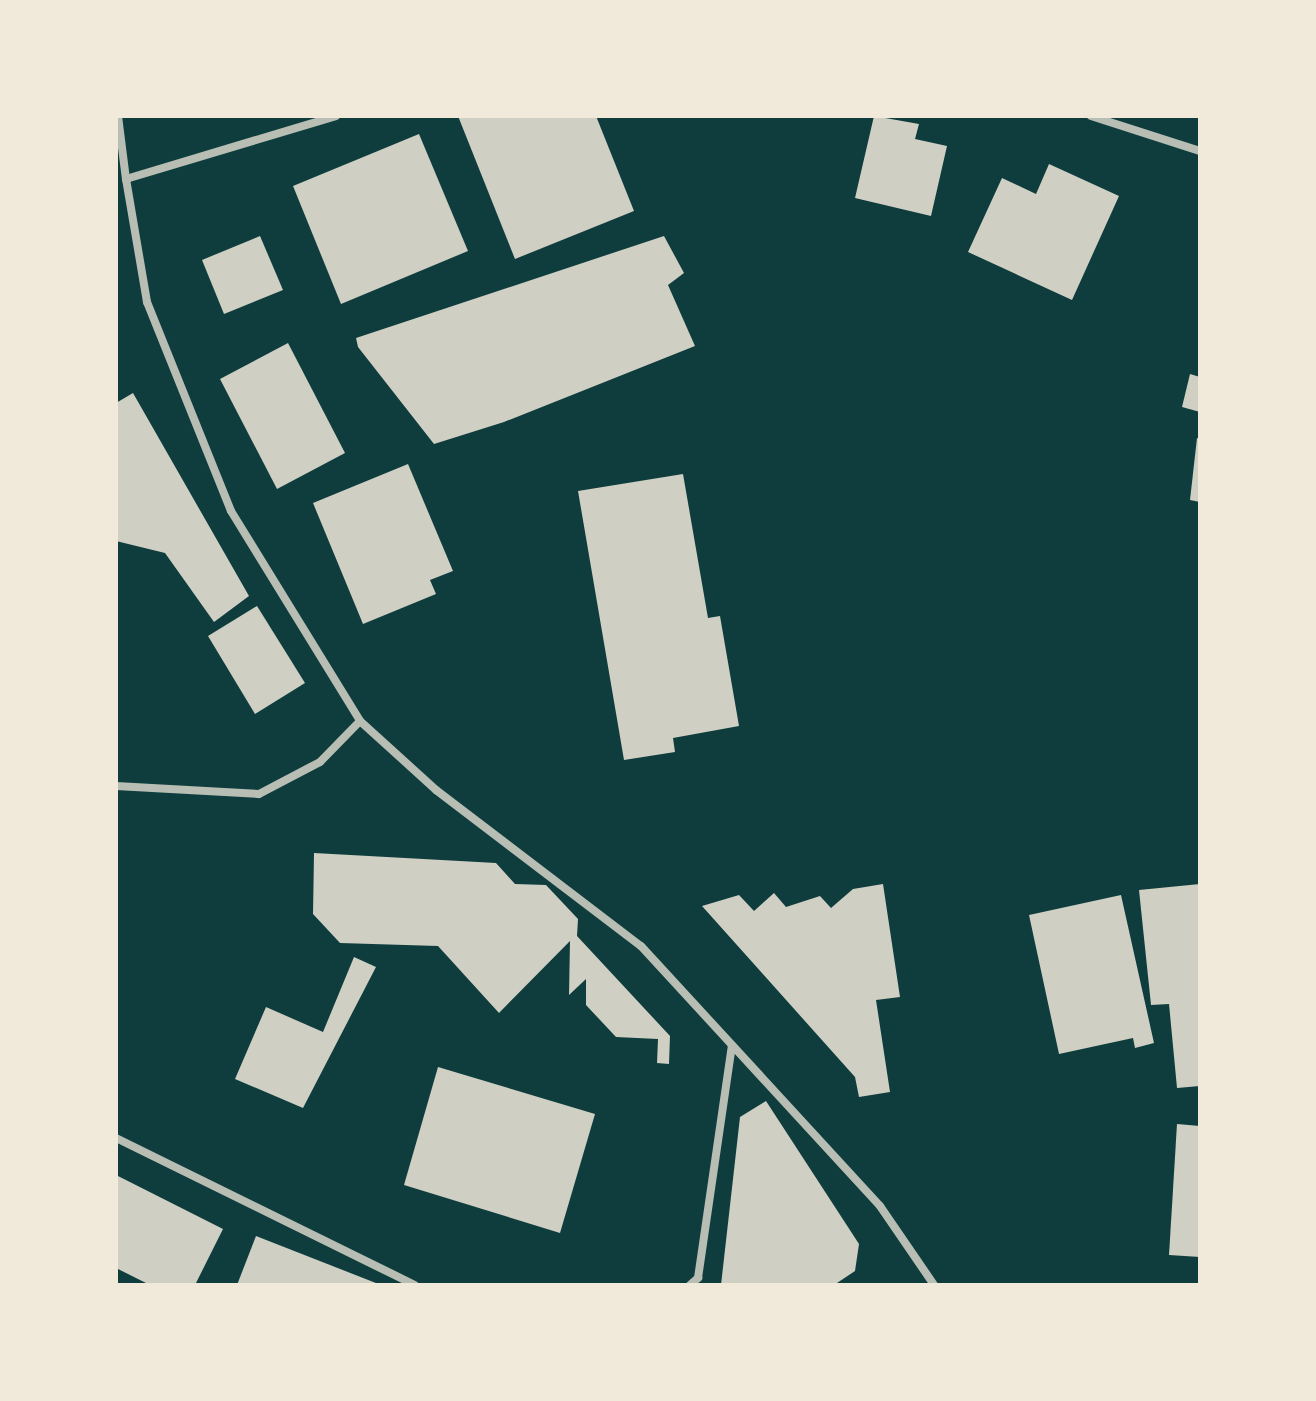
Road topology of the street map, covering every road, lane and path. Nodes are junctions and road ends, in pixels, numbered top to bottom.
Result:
1 (118, 116) edge
2 (336, 116) edge
3 (1091, 116) edge
4 (1200, 151) edge
5 (126, 179) junction
6 (360, 721) junction
7 (116, 786) edge
8 (732, 1045) junction
9 (116, 1138) edge
10 (415, 1285) edge
11 (690, 1285) edge
12 (934, 1285) edge

1 - 5 street
2 - 5 street
3 - 4 street
5 - 6 street
6 - 7 street
6 - 8 street
8 - 11 street
8 - 12 street
9 - 10 street

